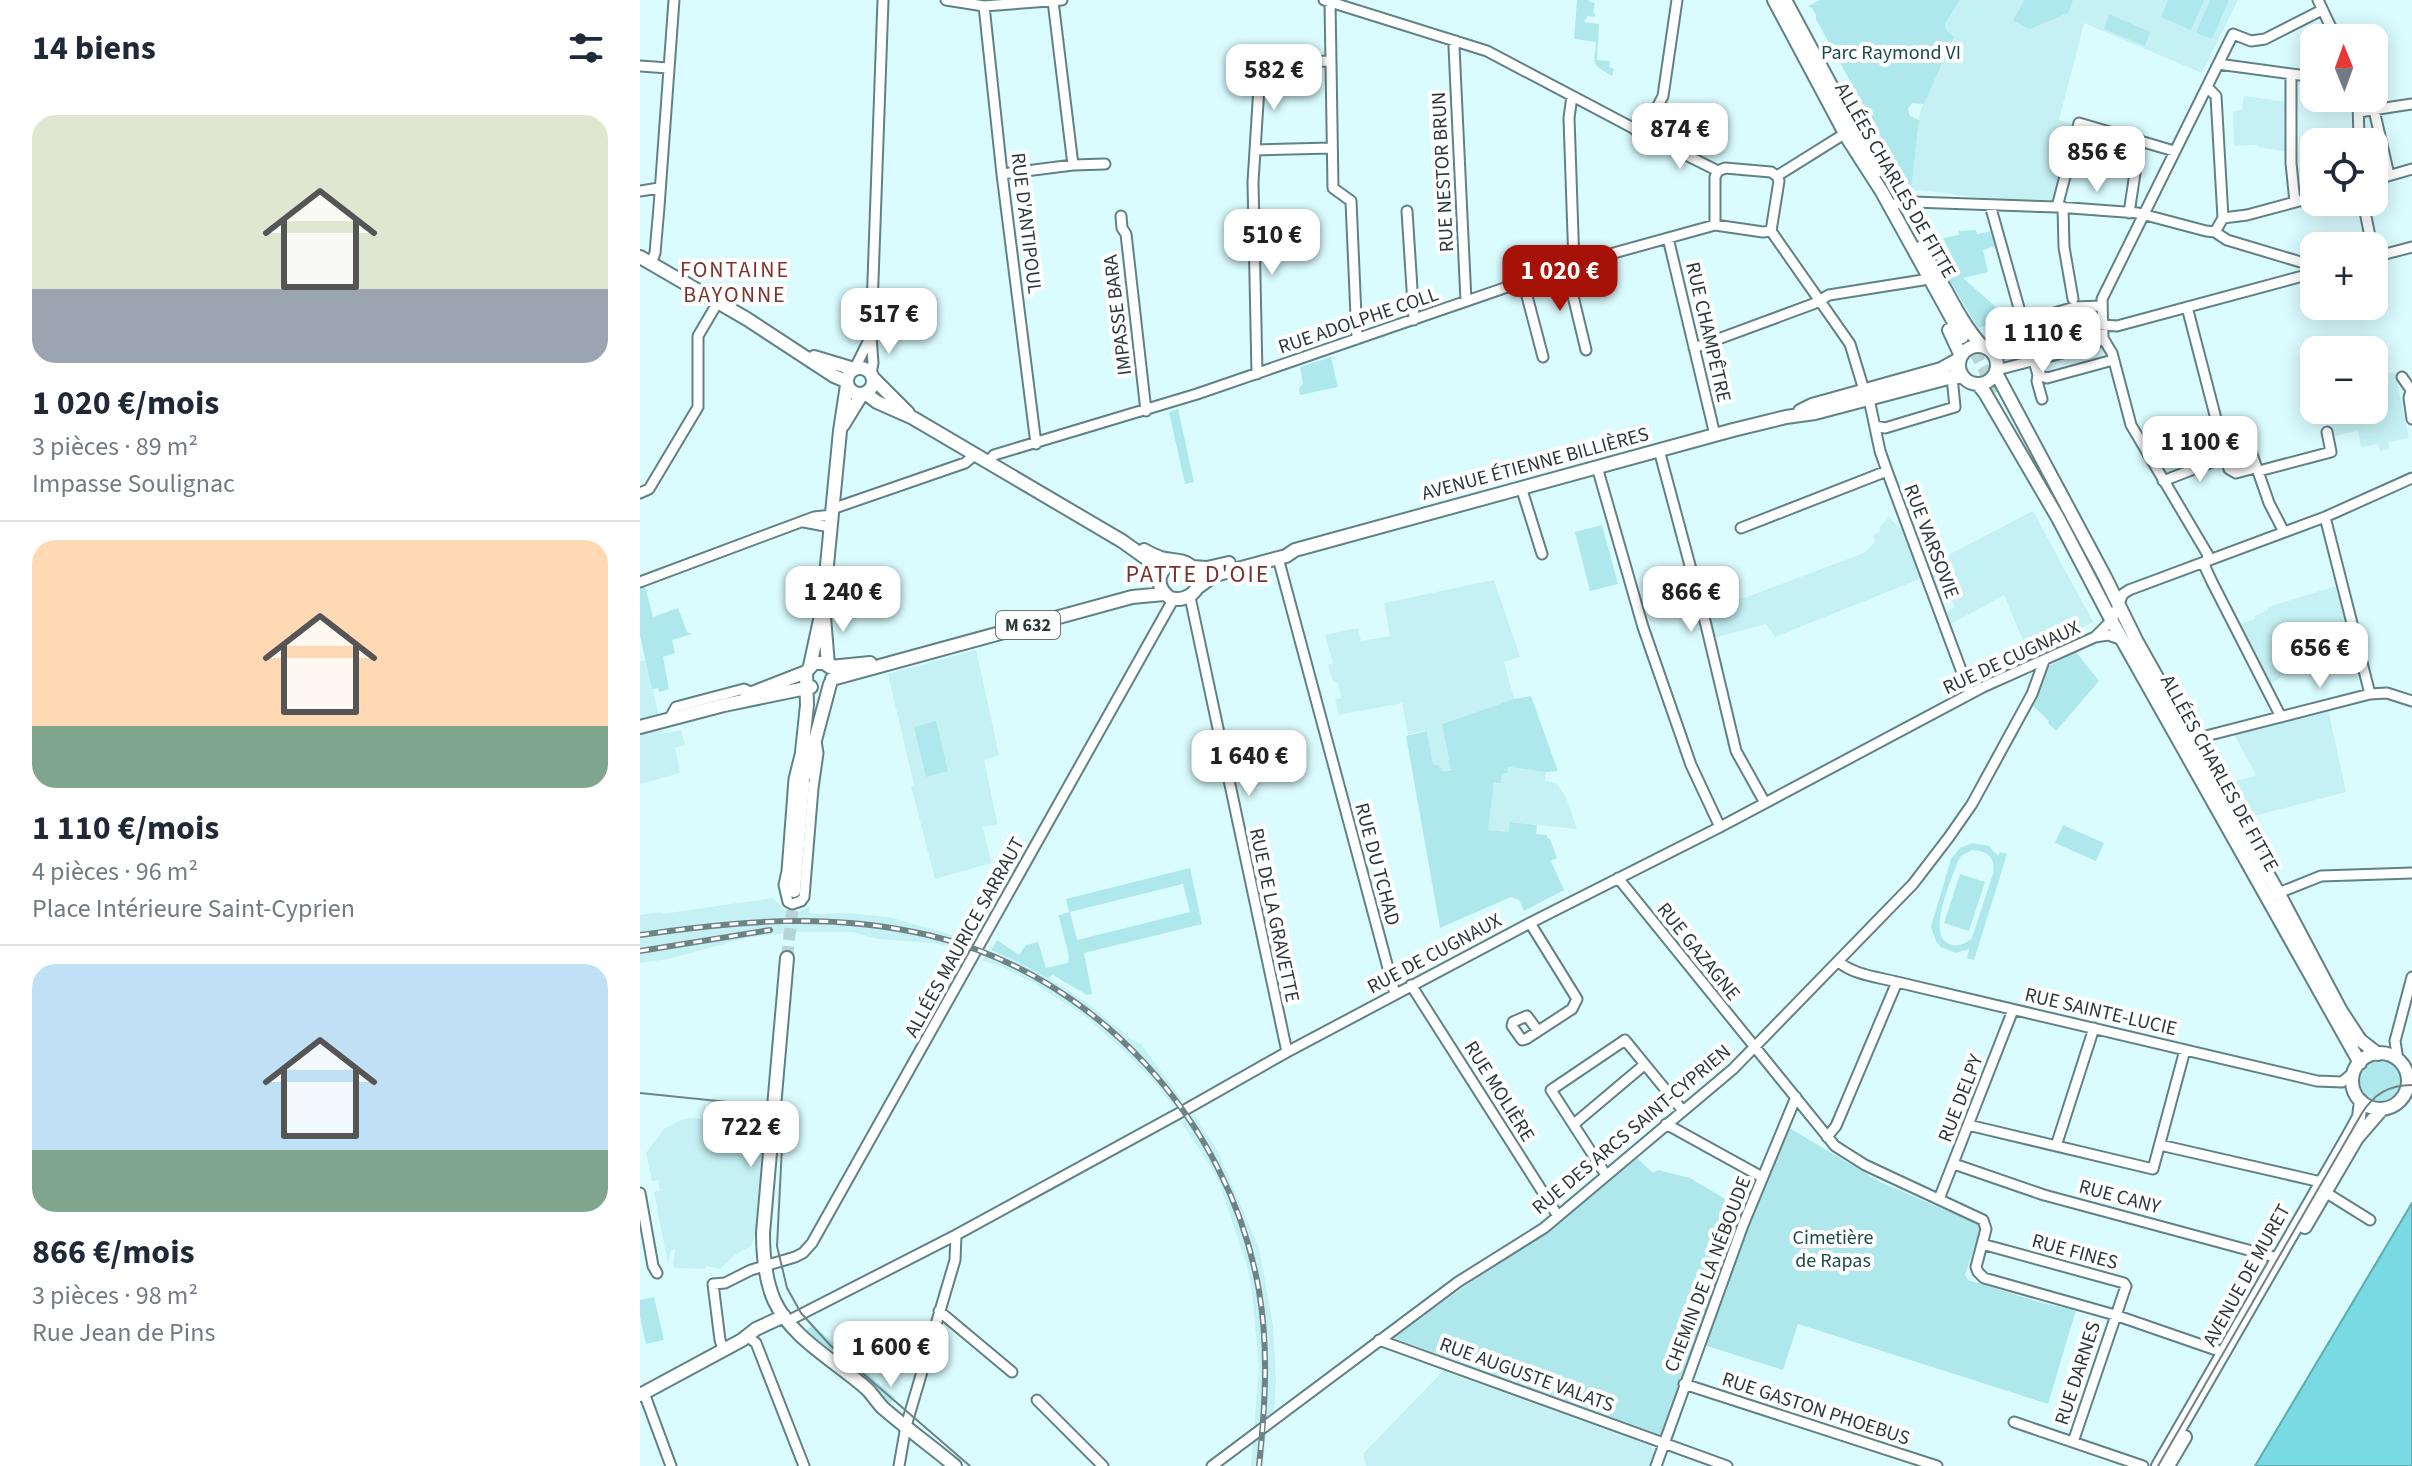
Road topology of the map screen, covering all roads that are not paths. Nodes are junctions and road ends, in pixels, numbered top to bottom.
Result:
1 (674, 0) edge
2 (883, 0) edge
3 (946, 0) edge
4 (1062, 0) edge
5 (1677, 0) edge
6 (1774, 0) edge
7 (1785, 0) edge
8 (1053, 1) edge
9 (1327, 1) edge
10 (2320, 5) edge
11 (984, 6) junction
12 (2329, 24) edge
13 (1456, 41) junction
14 (1330, 61) junction
15 (2218, 64) junction
16 (640, 66) edge
17 (668, 68) junction
18 (2300, 75) edge
19 (2207, 87) junction
20 (1572, 96) junction
21 (2300, 97) edge
22 (2412, 104) edge
23 (2388, 108) edge
24 (2359, 112) edge
25 (2374, 112) edge
26 (1648, 125) junction
27 (1633, 128) junction
28 (2359, 128) edge
29 (1849, 131) junction
30 (1654, 139) junction
31 (2140, 140) junction
32 (1332, 148) junction
33 (1255, 150) junction
34 (2174, 151) junction
35 (1105, 164) dead end
36 (1864, 164) junction
37 (1073, 165) junction
38 (2412, 169) edge
39 (1718, 171) junction
40 (1002, 174) junction
41 (2389, 175) joint
42 (1777, 176) junction
43 (659, 188) junction
44 (640, 191) edge
45 (2300, 201) edge
46 (2295, 202) junction
47 (1895, 204) junction
48 (1990, 205) junction
49 (2060, 207) junction
50 (1407, 211) dead end
51 (2129, 213) junction
52 (2142, 215) junction
53 (1121, 216) dead end
54 (2223, 218) junction
55 (1715, 225) junction
56 (1771, 231) junction
57 (2215, 232) junction
58 (1668, 238) junction
59 (2412, 247) edge
60 (1920, 248) junction
61 (2388, 253) edge
62 (646, 260) edge
63 (2300, 262) edge
64 (1570, 266) junction
65 (2300, 277) edge
66 (1923, 280) junction
67 (1523, 281) junction
68 (2073, 299) dead end
69 (1818, 300) junction
70 (1466, 301) junction
71 (718, 302) junction
72 (2102, 306) junction
73 (2187, 307) junction
74 (1414, 320) junction
75 (2023, 322) junction
76 (2101, 326) junction
77 (871, 336) junction
78 (2103, 338) junction
79 (1357, 339) junction
80 (2028, 340) junction
81 (1694, 348) junction
82 (1986, 348) junction
83 (1586, 350) dead end
84 (803, 354) junction
85 (1543, 357) dead end
86 (2113, 360) junction
87 (2034, 361) junction
88 (1959, 367) junction
89 (854, 369) junction
90 (1996, 372) junction
91 (1257, 374) junction
92 (2038, 375) junction
93 (872, 376) junction
94 (2402, 377) dead end
95 (847, 383) junction
96 (1978, 384) junction
97 (2412, 390) edge
98 (864, 394) junction
99 (1866, 394) junction
100 (2042, 399) dead end
101 (1146, 411) junction
102 (913, 418) junction
103 (2412, 419) edge
104 (1875, 426) junction
105 (840, 431) junction
106 (2327, 432) dead end
107 (1715, 435) junction
108 (2221, 440) junction
109 (1036, 444) junction
110 (1659, 450) junction
111 (976, 454) junction
112 (2225, 457) junction
113 (994, 464) junction
114 (1597, 467) junction
115 (2257, 470) junction
116 (1887, 471) junction
117 (2412, 478) edge
118 (2163, 481) junction
119 (1521, 487) junction
120 (640, 493) edge
121 (2048, 501) junction
122 (831, 517) junction
123 (2325, 517) junction
124 (1741, 528) dead end
125 (2284, 532) junction
126 (1122, 541) junction
127 (1295, 550) junction
128 (1542, 554) dead end
129 (1278, 558) junction
130 (1175, 562) junction
131 (2206, 562) junction
132 (2098, 564) junction
133 (1192, 567) junction
134 (1160, 576) junction
135 (640, 582) edge
136 (1194, 592) junction
137 (1132, 597) junction
138 (1168, 597) junction
139 (2116, 599) junction
140 (823, 606) junction
141 (2112, 620) junction
142 (2095, 637) junction
143 (2123, 640) junction
144 (2044, 661) junction
145 (830, 674) junction
146 (808, 679) junction
147 (753, 693) junction
148 (1970, 694) junction
149 (2370, 694) junction
150 (2412, 701) edge
151 (724, 705) junction
152 (2281, 717) junction
153 (669, 720) junction
154 (640, 727) edge
155 (815, 739) junction
156 (2194, 742) junction
157 (802, 752) junction
158 (803, 785) junction
159 (1765, 803) junction
160 (1720, 827) junction
161 (2412, 873) edge
162 (1618, 878) junction
163 (794, 891) tunnel mouth
164 (2264, 893) junction
165 (2279, 894) junction
166 (1530, 923) junction
167 (787, 958) tunnel mouth
168 (1839, 962) junction
169 (2412, 977) edge
170 (1897, 982) junction
171 (1411, 985) junction
172 (1395, 994) junction
173 (2013, 1010) junction
174 (2094, 1028) junction
175 (1538, 1031) dead end
176 (1754, 1046) junction
177 (2185, 1050) junction
178 (1287, 1052) junction
179 (2378, 1054) junction
180 (2398, 1060) junction
181 (1644, 1065) junction
182 (2357, 1067) junction
183 (2409, 1074) edge
184 (1796, 1097) junction
185 (2406, 1100) edge
186 (2361, 1101) junction
187 (2382, 1109) junction
188 (1683, 1111) junction
189 (1574, 1124) junction
190 (1666, 1124) junction
191 (1968, 1125) junction
192 (1827, 1137) junction
193 (2160, 1145) junction
194 (2056, 1146) junction
195 (1954, 1164) junction
196 (1606, 1175) junction
197 (1762, 1177) junction
198 (2323, 1187) junction
199 (640, 1193) edge
200 (1939, 1199) junction
201 (1558, 1216) junction
202 (2370, 1220) dead end
203 (956, 1235) junction
204 (1982, 1244) junction
205 (2278, 1258) junction
206 (765, 1266) junction
207 (657, 1273) dead end
208 (939, 1311) junction
209 (2115, 1315) junction
210 (790, 1317) junction
211 (751, 1339) junction
212 (1379, 1340) junction
213 (723, 1349) junction
214 (2225, 1353) junction
215 (1012, 1372) dead end
216 (1684, 1384) junction
217 (642, 1394) edge
218 (1037, 1400) dead end
219 (2014, 1422) dead end
220 (906, 1426) junction
221 (1663, 1442) junction
222 (2073, 1442) junction
223 (671, 1466) edge
224 (804, 1466) edge
225 (899, 1466) edge
226 (955, 1466) edge
227 (1103, 1466) edge
228 (1212, 1466) edge
229 (1656, 1466) edge
230 (1727, 1466) edge
231 (1937, 1466) edge
232 (2143, 1466) edge
233 (2158, 1466) edge
234 (2168, 1466) edge

1 - 17 street
2 - 77 street
3 - 11 street
4 - 8 street
5 - 26 street
6 - 29 main road, ALLÉES CHARLES DE FITTE
7 - 29 main road, ALLÉES CHARLES DE FITTE
8 - 11 street
8 - 37 street
9 - 13 street
9 - 14 street
10 - 12 street
10 - 15 street
11 - 40 street, RUE D'ANTIPOUL
13 - 20 street
13 - 70 street, RUE NESTOR BRUN
14 - 32 street
14 - 33 street
15 - 18 street
15 - 19 street
16 - 17 street
17 - 43 street
19 - 34 street
19 - 54 street
20 - 27 street
20 - 64 street
21 - 46 street
22 - 23 street
24 - 28 street
25 - 41 street
26 - 27 street
26 - 30 street
27 - 30 street
29 - 36 main road, ALLÉES CHARLES DE FITTE
29 - 42 street
29 - 47 main road, ALLÉES CHARLES DE FITTE
30 - 39 street
31 - 34 street
31 - 49 street
31 - 51 street
32 - 33 street
32 - 79 street
33 - 91 street
34 - 52 street
35 - 37 street
36 - 60 main road, ALLÉES CHARLES DE FITTE
36 - 66 main road
37 - 40 street
38 - 41 street
39 - 42 street
39 - 55 street
40 - 109 street, RUE D'ANTIPOUL
42 - 56 street
43 - 44 street
43 - 62 street
45 - 46 street
46 - 54 street
47 - 48 street
47 - 60 main road, ALLÉES CHARLES DE FITTE
48 - 49 street
48 - 75 street
49 - 51 street
49 - 68 street
50 - 74 street
51 - 52 street
52 - 57 street
52 - 72 street
53 - 101 street, IMPASSE BARA
54 - 57 street
55 - 56 street
55 - 58 street, RUE ADOLPHE COLL
56 - 69 street, RUE VARSOVIE
57 - 63 street
58 - 64 street, RUE ADOLPHE COLL
58 - 81 street, RUE CHAMPÊTRE
59 - 61 street
60 - 82 main road
62 - 71 main road
64 - 67 street, RUE ADOLPHE COLL
64 - 83 street
65 - 73 street
66 - 69 street
66 - 88 main road
67 - 70 street, RUE ADOLPHE COLL
67 - 85 street
69 - 81 street
69 - 99 street, RUE VARSOVIE
70 - 74 street, RUE ADOLPHE COLL
71 - 84 main road
71 - 120 street
72 - 75 street
72 - 76 street
73 - 76 street
73 - 108 street
74 - 79 street, RUE ADOLPHE COLL
75 - 80 street
76 - 78 street
76 - 80 street
77 - 89 street
77 - 93 street
78 - 86 street
78 - 87 street
79 - 91 street, RUE ADOLPHE COLL
80 - 82 street
81 - 107 street, RUE CHAMPÊTRE
82 - 88 main road
82 - 90 main road
84 - 89 main road
84 - 95 main road
86 - 92 street
86 - 118 street
87 - 90 street
87 - 92 street
88 - 96 main road
88 - 99 main road, AVENUE ÉTIENNE BILLIÈRES
88 - 99 main road, AVENUE ÉTIENNE BILLIÈRES
88 - 104 street
89 - 93 main road
89 - 95 main road
90 - 96 main road
90 - 132 main road
91 - 101 street, RUE ADOLPHE COLL
92 - 100 street
93 - 98 main road
93 - 102 main road
94 - 97 street
95 - 98 main road
95 - 105 main road
96 - 121 main road, ALLÉES CHARLES DE FITTE
97 - 103 street
98 - 102 main road
98 - 105 main road
99 - 104 street, RUE VARSOVIE
99 - 107 main road, AVENUE ÉTIENNE BILLIÈRES
101 - 109 street, RUE ADOLPHE COLL
102 - 111 main road
104 - 116 street, RUE VARSOVIE
105 - 122 main road
106 - 115 street
107 - 110 main road, AVENUE ÉTIENNE BILLIÈRES
108 - 112 street
108 - 115 street
109 - 113 street, RUE ADOLPHE COLL
110 - 114 main road, AVENUE ÉTIENNE BILLIÈRES
110 - 159 street
111 - 113 main road
111 - 122 street
112 - 115 street
112 - 118 street
113 - 126 main road
114 - 119 main road, AVENUE ÉTIENNE BILLIÈRES
114 - 160 street
115 - 125 street
116 - 124 street
116 - 148 street, RUE VARSOVIE
117 - 123 street
118 - 131 street
119 - 127 main road, AVENUE ÉTIENNE BILLIÈRES
119 - 128 street
121 - 132 main road, ALLÉES CHARLES DE FITTE
121 - 141 main road, ALLÉES CHARLES DE FITTE
122 - 135 street
122 - 140 main road
123 - 125 street
123 - 149 street
125 - 131 street
126 - 130 main road
126 - 134 main road
127 - 129 main road, AVENUE ÉTIENNE BILLIÈRES
127 - 133 main road, AVENUE ÉTIENNE BILLIÈRES
129 - 136 main road, AVENUE ÉTIENNE BILLIÈRES
129 - 172 street, RUE DU TCHAD
130 - 133 main road
130 - 134 main road
131 - 139 street
131 - 152 street
132 - 139 main road, ALLÉES CHARLES DE FITTE
133 - 136 main road
134 - 137 main road, M 632
134 - 138 main road
136 - 138 main road
136 - 178 street, RUE DE LA GRAVETTE
137 - 138 main road, M 632
137 - 145 main road, M 632
138 - 206 street, ALLÉES MAURICE SARRAUT
139 - 141 street
139 - 156 main road, ALLÉES CHARLES DE FITTE
140 - 145 main road
140 - 146 main road
141 - 142 street, RUE DE CUGNAUX
141 - 143 main road, ALLÉES CHARLES DE FITTE
142 - 143 street, RUE DE CUGNAUX
142 - 144 street, RUE DE CUGNAUX
143 - 164 main road, ALLÉES CHARLES DE FITTE
144 - 148 street, RUE DE CUGNAUX
144 - 168 street, RUE DES ARCS SAINT-CYPRIEN
145 - 146 main road
145 - 146 main road
145 - 155 main road
146 - 147 main road
146 - 151 main road
146 - 157 main road
147 - 151 main road
147 - 153 street
148 - 159 street, RUE DE CUGNAUX
149 - 150 street
149 - 152 street
151 - 153 main road
152 - 156 street
153 - 154 main road
155 - 157 street
155 - 158 main road
156 - 165 main road, ALLÉES CHARLES DE FITTE
157 - 158 main road
158 - 163 main road
159 - 160 street, RUE DE CUGNAUX
160 - 162 street, RUE DE CUGNAUX
161 - 165 street
162 - 166 street, RUE DE CUGNAUX
162 - 176 street, RUE GAZAGNE
164 - 165 street
164 - 182 main road, ALLÉES CHARLES DE FITTE
165 - 179 main road, ALLÉES CHARLES DE FITTE
166 - 171 street, RUE DE CUGNAUX
166 - 175 street
167 - 206 main road
168 - 170 street, RUE SAINTE-LUCIE
168 - 176 street, RUE DES ARCS SAINT-CYPRIEN
169 - 180 street
170 - 173 street, RUE SAINTE-LUCIE
170 - 192 street
171 - 172 street, RUE DE CUGNAUX
171 - 201 street, RUE MOLIÈRE
172 - 178 street, RUE DE CUGNAUX
173 - 174 street, RUE SAINTE-LUCIE
173 - 191 street, RUE DELPY
174 - 177 street, RUE SAINTE-LUCIE
174 - 194 street
176 - 184 street, RUE GAZAGNE
176 - 188 street, RUE DES ARCS SAINT-CYPRIEN
177 - 182 street, RUE SAINTE-LUCIE
177 - 193 street
178 - 203 street, RUE DE CUGNAUX
179 - 180 main road
179 - 182 main road
180 - 183 main road
181 - 188 street
181 - 189 street
181 - 189 street
182 - 186 main road
183 - 185 main road
184 - 192 street, RUE GAZAGNE
184 - 197 street, CHEMIN DE LA NÉBOUDE
185 - 187 main road
186 - 187 main road
186 - 198 main road, AVENUE DE MURET
187 - 198 main road, AVENUE DE MURET
188 - 190 street, RUE DES ARCS SAINT-CYPRIEN
189 - 196 street
190 - 196 street, RUE DES ARCS SAINT-CYPRIEN
190 - 197 street
191 - 194 street
191 - 195 street, RUE DELPY
192 - 200 street, RUE GAZAGNE
193 - 194 street
193 - 198 street
195 - 200 street, RUE DELPY
195 - 205 street, RUE CANY
196 - 201 street, RUE DES ARCS SAINT-CYPRIEN
197 - 216 street, CHEMIN DE LA NÉBOUDE
198 - 202 street
198 - 205 main road, AVENUE DE MURET
198 - 234 main road, AVENUE DE MURET
199 - 207 street
200 - 204 street, RUE GAZAGNE
201 - 212 street, RUE DES ARCS SAINT-CYPRIEN
203 - 208 street
203 - 210 street, RUE DE CUGNAUX
204 - 209 street
204 - 209 street, RUE FINES
205 - 214 main road, AVENUE DE MURET
206 - 210 main road
206 - 213 street, ALLÉES MAURICE SARRAUT
208 - 215 street
208 - 220 street
209 - 214 street
209 - 222 street, RUE DARNES
210 - 211 main road
210 - 220 main road
211 - 213 main road
211 - 224 street
212 - 221 street, RUE AUGUSTE VALATS
212 - 228 street, RUE DES ARCS SAINT-CYPRIEN
213 - 217 main road
214 - 233 main road, AVENUE DE MURET
216 - 221 street, CHEMIN DE LA NÉBOUDE
216 - 231 street, RUE GASTON PHOEBUS
217 - 223 street
218 - 227 street
219 - 222 street
220 - 225 street
220 - 226 main road
221 - 229 street, CHEMIN DE LA NÉBOUDE
221 - 230 street, RUE AUGUSTE VALATS
222 - 232 street

